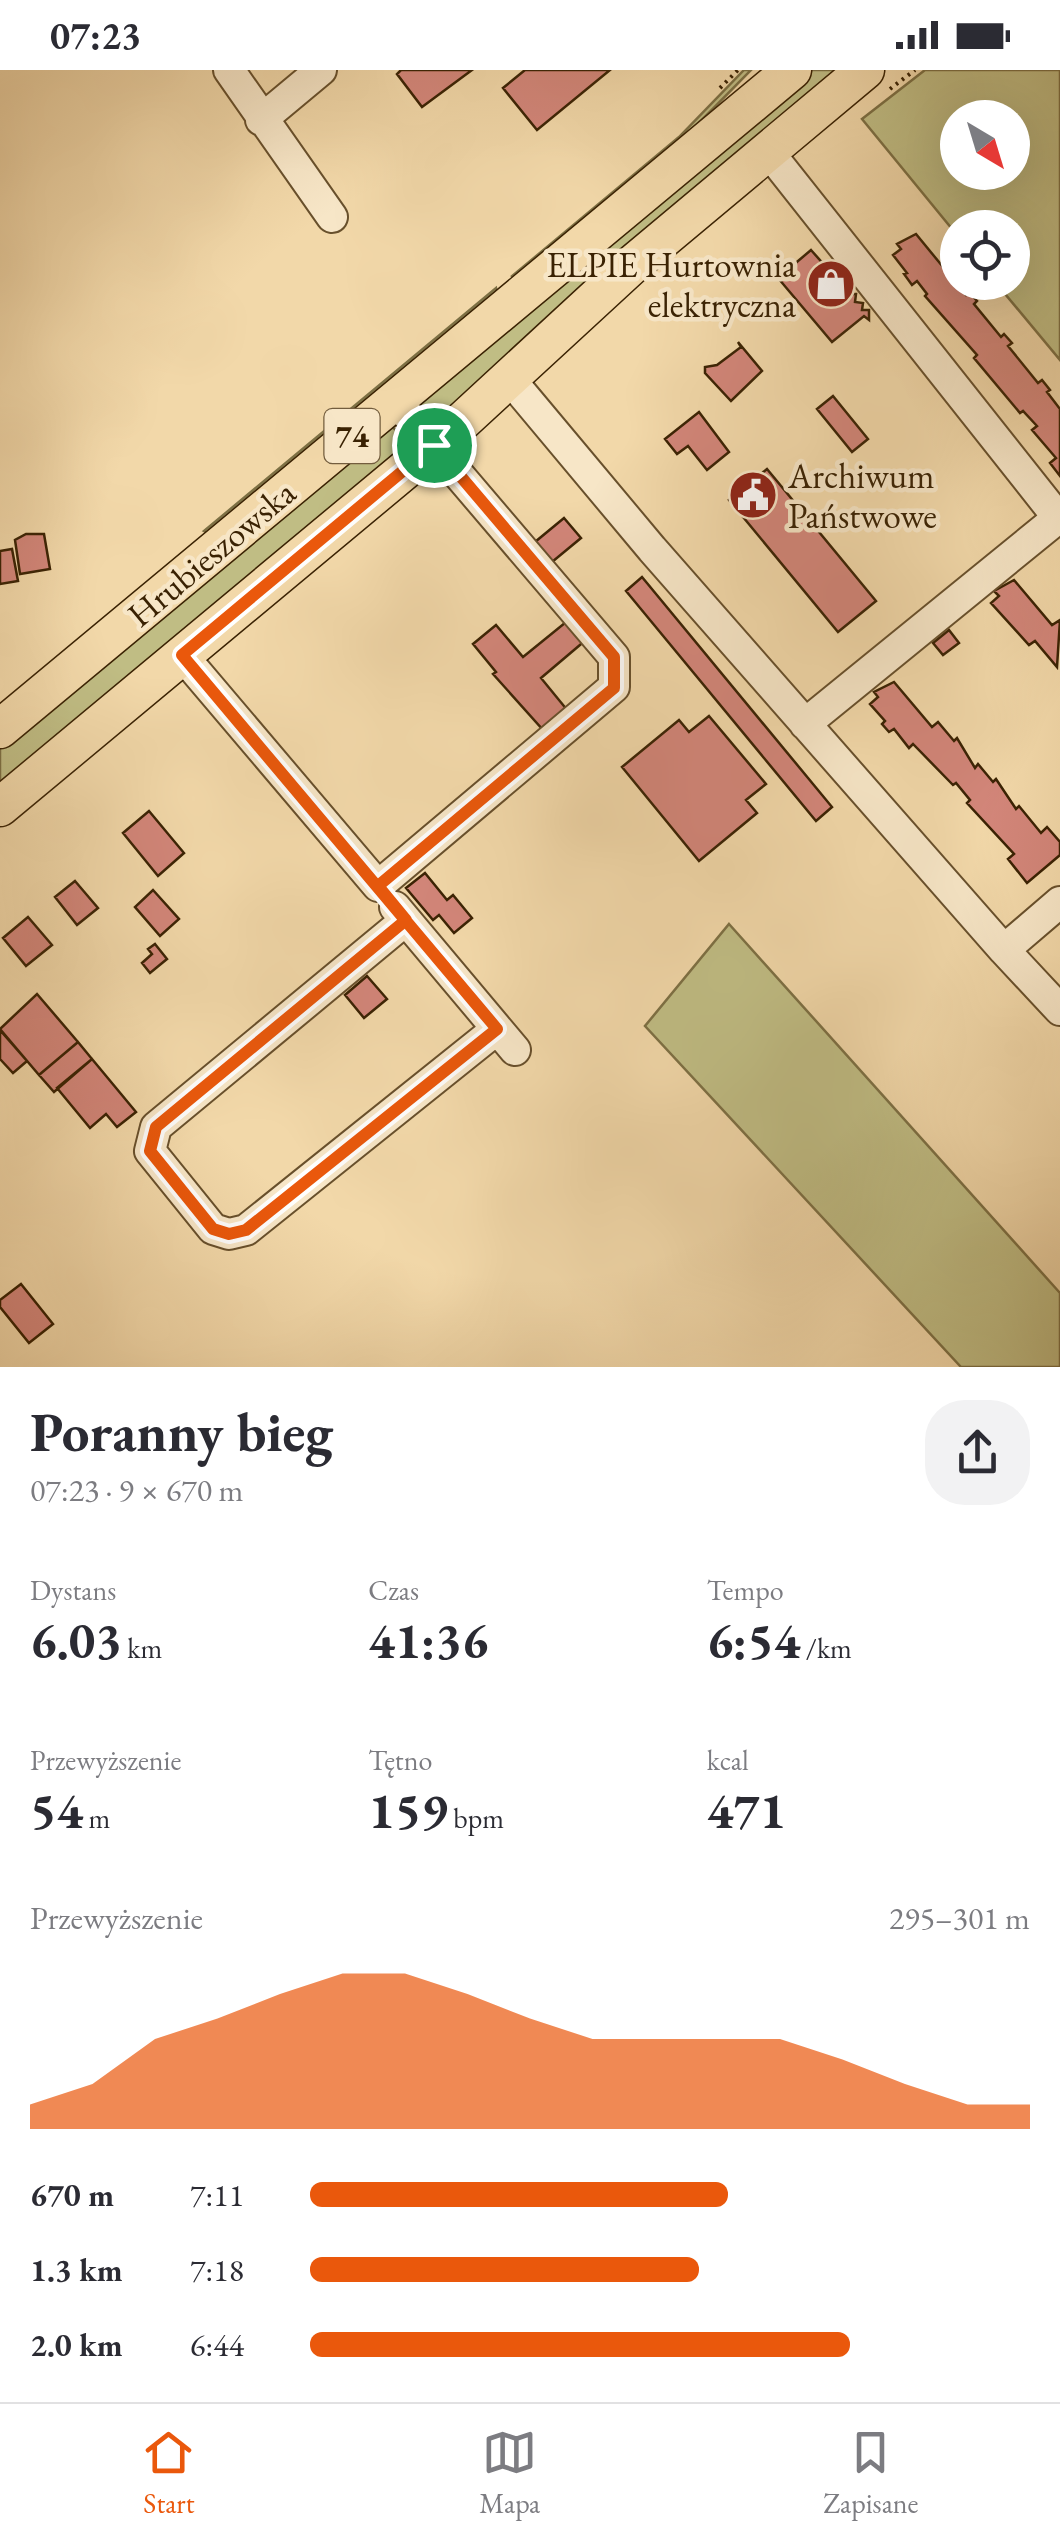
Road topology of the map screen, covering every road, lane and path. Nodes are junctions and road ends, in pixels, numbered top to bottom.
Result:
1 (228, 70) edge
2 (321, 70) edge
3 (792, 70) edge
4 (865, 70) edge
5 (261, 120) junction
6 (766, 150) junction
7 (332, 217) dead end
8 (509, 378) junction
9 (395, 400) junction
10 (434, 445) junction
11 (1059, 519) edge
12 (182, 655) junction
13 (805, 724) junction
14 (0, 729) edge
15 (0, 806) edge
16 (378, 886) junction
17 (1060, 902) edge
18 (406, 920) junction
19 (1004, 950) junction
20 (1060, 1010) edge

1 - 5 street
2 - 5 street
3 - 9 main road, Hrubieszowska / 74
4 - 6 main road, Hrubieszowska / 74
5 - 7 street
6 - 8 main road, Hrubieszowska / 74
6 - 11 street
8 - 10 main road, Hrubieszowska / 74
8 - 13 street
9 - 10 street
9 - 14 main road, Hrubieszowska / 74
10 - 12 main road, Hrubieszowska / 74
10 - 16 street
11 - 13 street
12 - 15 main road, Hrubieszowska / 74
12 - 16 street
13 - 19 street
16 - 18 street
17 - 19 street
18 - 18 street
19 - 20 street

